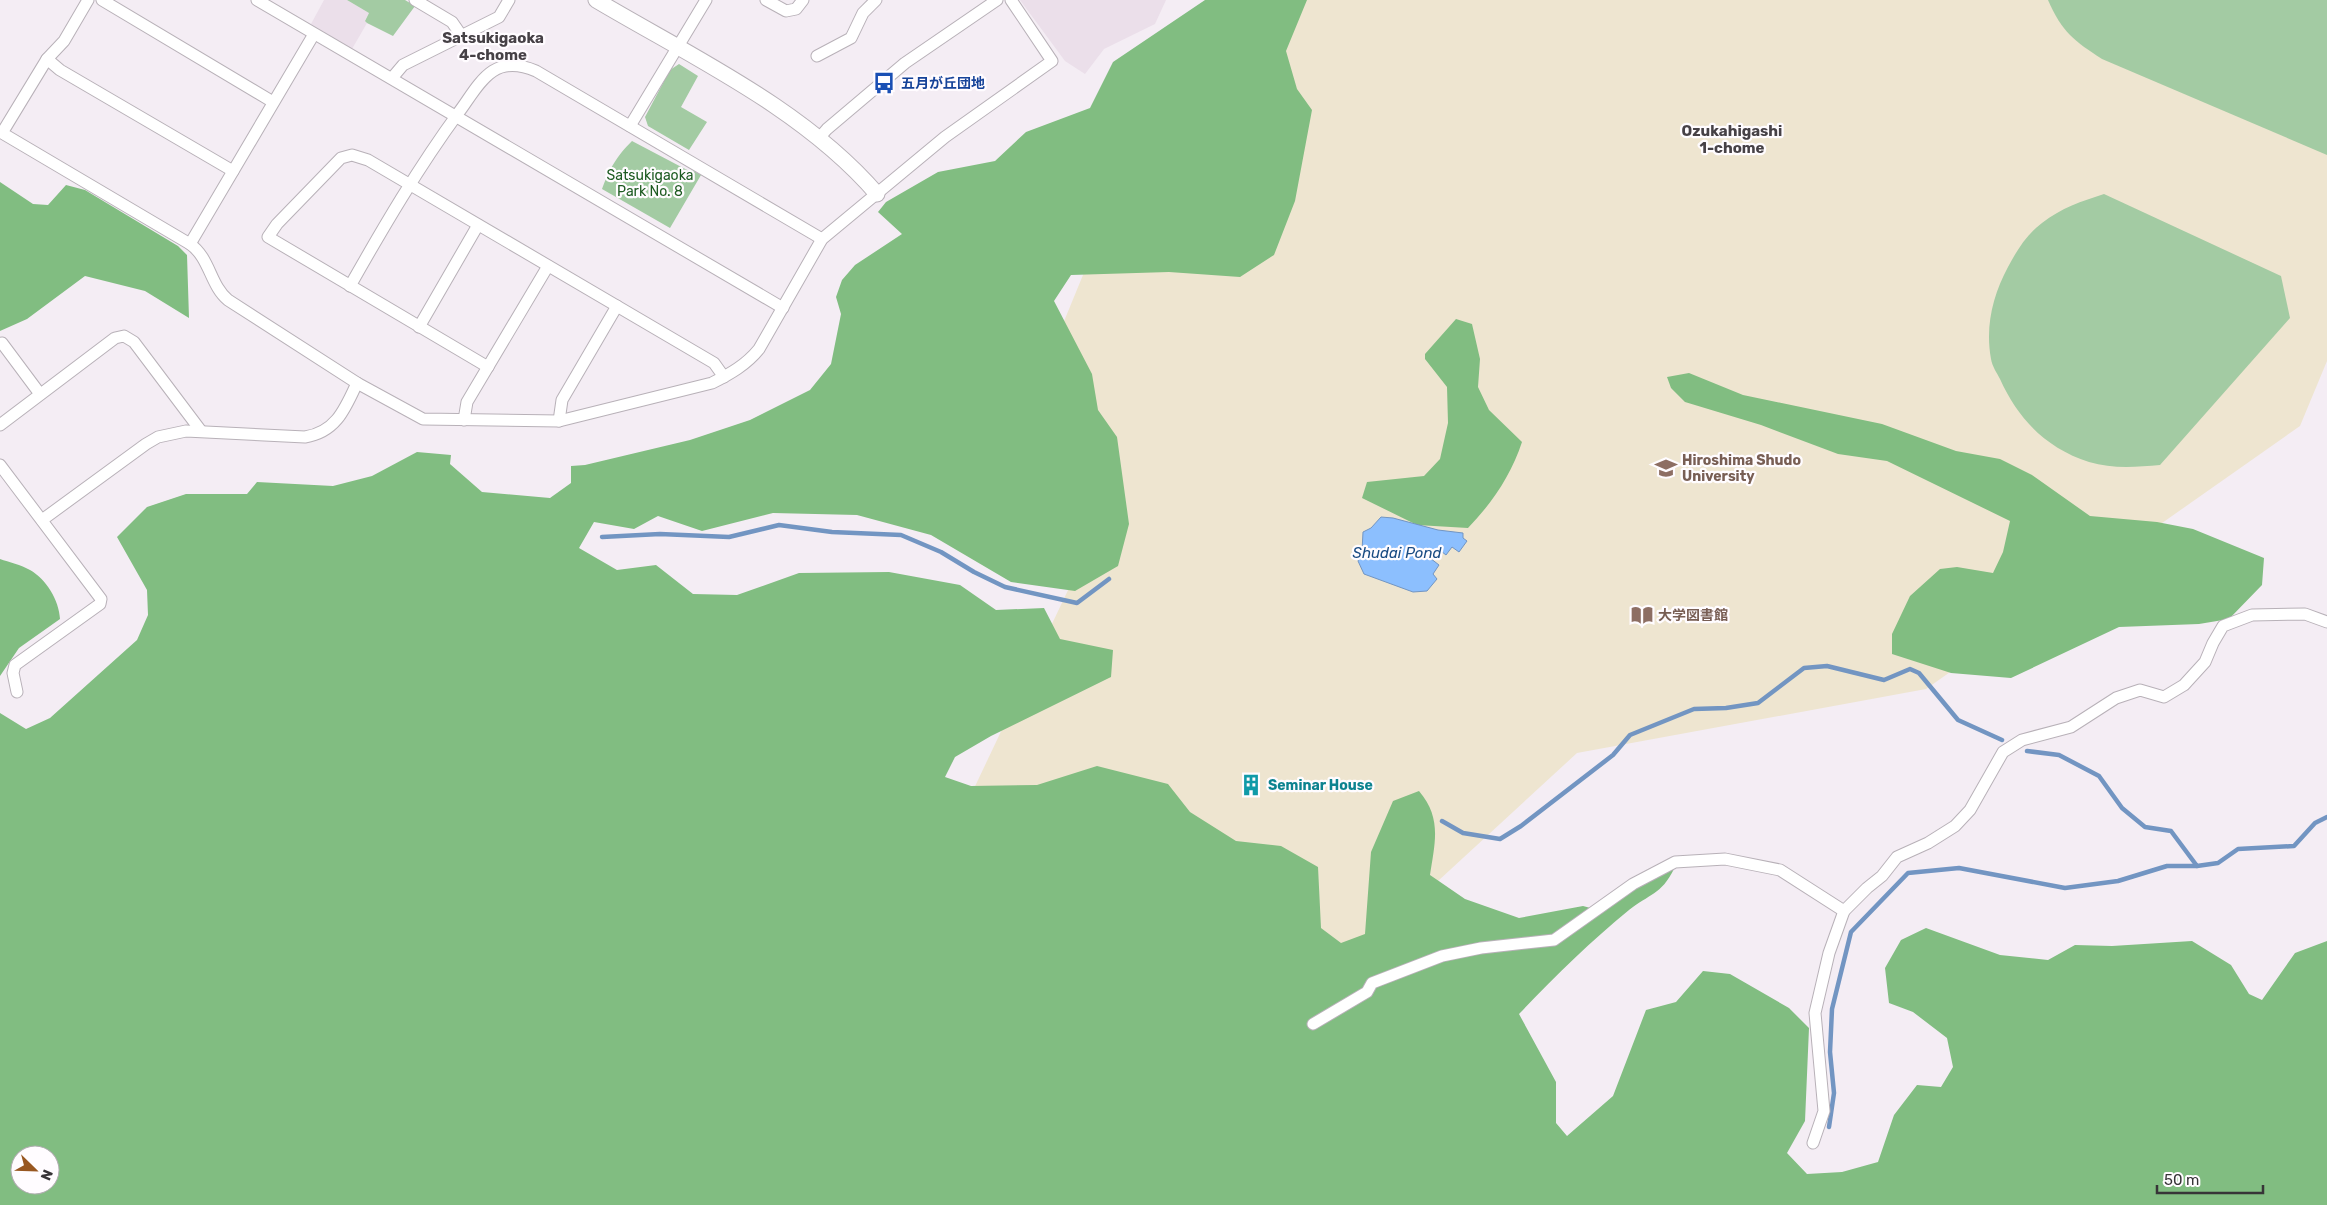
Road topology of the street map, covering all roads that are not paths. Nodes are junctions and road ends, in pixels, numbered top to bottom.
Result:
1 (88, 0) edge
2 (102, 0) edge
3 (257, 0) edge
4 (415, 0) edge
5 (509, 0) edge
6 (706, 0) edge
7 (766, 0) edge
8 (803, 0) edge
9 (876, 0) edge
10 (997, 0) edge
11 (1011, 0) edge
12 (605, 2) edge
13 (314, 34) junction
14 (461, 35) junction
15 (677, 48) junction
16 (817, 56) dead end
17 (47, 59) junction
18 (392, 78) junction
19 (273, 102) junction
20 (456, 116) junction
21 (630, 126) junction
22 (820, 138) junction
23 (233, 171) junction
24 (408, 184) junction
25 (877, 194) junction
26 (478, 225) junction
27 (822, 239) junction
28 (190, 244) junction
29 (548, 266) junction
30 (350, 286) junction
31 (617, 306) junction
32 (782, 308) junction
33 (419, 327) junction
34 (2, 343) dead end
35 (488, 368) junction
36 (724, 377) junction
37 (357, 383) junction
38 (40, 394) junction
39 (464, 420) junction
40 (559, 421) junction
41 (0, 425) edge
42 (201, 431) junction
43 (0, 465) edge
44 (42, 520) junction
45 (2327, 622) edge
46 (17, 692) dead end
47 (1844, 911) junction
48 (1313, 1024) dead end
49 (1813, 1143) dead end

1 - 17 street
2 - 19 street
3 - 13 street
4 - 14 street
5 - 14 street
6 - 15 street
7 - 8 street
9 - 16 street
10 - 22 street
11 - 25 street
12 - 15 street
13 - 18 street
13 - 19 street
14 - 18 street
15 - 21 street
15 - 22 street
17 - 23 street
17 - 28 street
18 - 20 street
19 - 23 street
20 - 21 street
20 - 24 street
20 - 32 street
21 - 27 street
22 - 25 street
23 - 28 street
24 - 26 street
24 - 30 street
24 - 30 street
25 - 27 street
26 - 29 street
26 - 33 street
27 - 32 street
28 - 37 street
29 - 31 street
29 - 35 street
30 - 33 street
31 - 36 street
31 - 40 street
32 - 36 street
33 - 35 street
34 - 38 street
35 - 39 street
36 - 40 street
37 - 39 street
37 - 42 street
38 - 41 street
38 - 42 street
39 - 40 street
42 - 44 street
43 - 44 street
44 - 46 street
45 - 47 street
47 - 48 street
47 - 49 street

